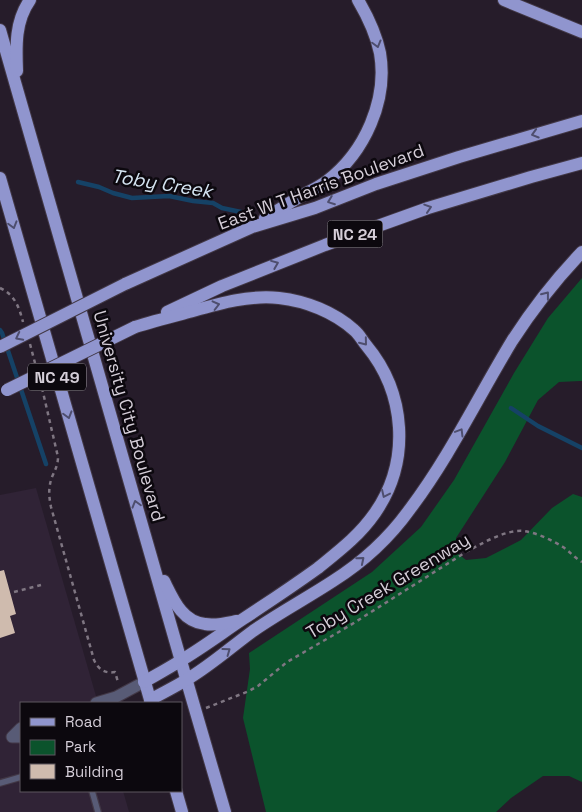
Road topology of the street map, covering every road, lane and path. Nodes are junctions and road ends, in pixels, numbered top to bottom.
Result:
1 (30, 0) edge
2 (358, 0) edge
3 (504, 0) edge
4 (0, 30) edge
5 (582, 32) edge
6 (17, 88) junction
7 (582, 121) edge
8 (582, 163) edge
9 (0, 178) edge
10 (252, 227) junction
11 (582, 252) edge
12 (0, 288) edge
13 (25, 326) dead end
14 (135, 327) junction
15 (30, 344) dead end
16 (0, 346) edge
17 (37, 370) dead end
18 (42, 388) dead end
19 (4, 392) edge
20 (150, 551) junction
21 (582, 562) edge
22 (41, 585) dead end
23 (14, 592) dead end
24 (242, 620) junction
25 (181, 661) junction
26 (187, 680) junction
27 (118, 682) dead end
28 (144, 682) junction
29 (99, 702) edge
30 (148, 702) edge
31 (212, 706) dead end
32 (17, 737) edge
33 (0, 741) edge
34 (20, 777) edge
35 (0, 783) edge
36 (92, 792) edge
37 (176, 792) edge
38 (98, 812) edge
39 (182, 812) edge
40 (225, 812) edge

1 - 6 main road
2 -> 10 main road
3 - 5 main road
4 - 6 main road, University City Boulevard / NC 49
20 -> 6 main road, University City Boulevard / NC 49
7 -> 10 main road, East W T Harris Boulevard / NC 24
14 -> 8 main road, NC 24
9 -> 28 main road, NC 49
10 -> 16 main road, East W T Harris Boulevard / NC 24, bridge
26 -> 11 main road
12 - 13 path
14 - 19 main road, NC 24, bridge
14 -> 24 main road
15 - 17 path
18 - 27 path
20 - 24 main road
20 - 25 main road, University City Boulevard / NC 49
21 - 31 path, Toby Creek Greenway
22 - 23 path
24 - 25 main road
25 - 26 main road, University City Boulevard / NC 49
25 - 28 main road
26 - 30 main road
26 - 40 main road, University City Boulevard / NC 49
28 - 29 street
28 - 30 main road, NC 49
32 - 33 street
34 - 35 lane
36 - 38 lane
37 - 39 main road

